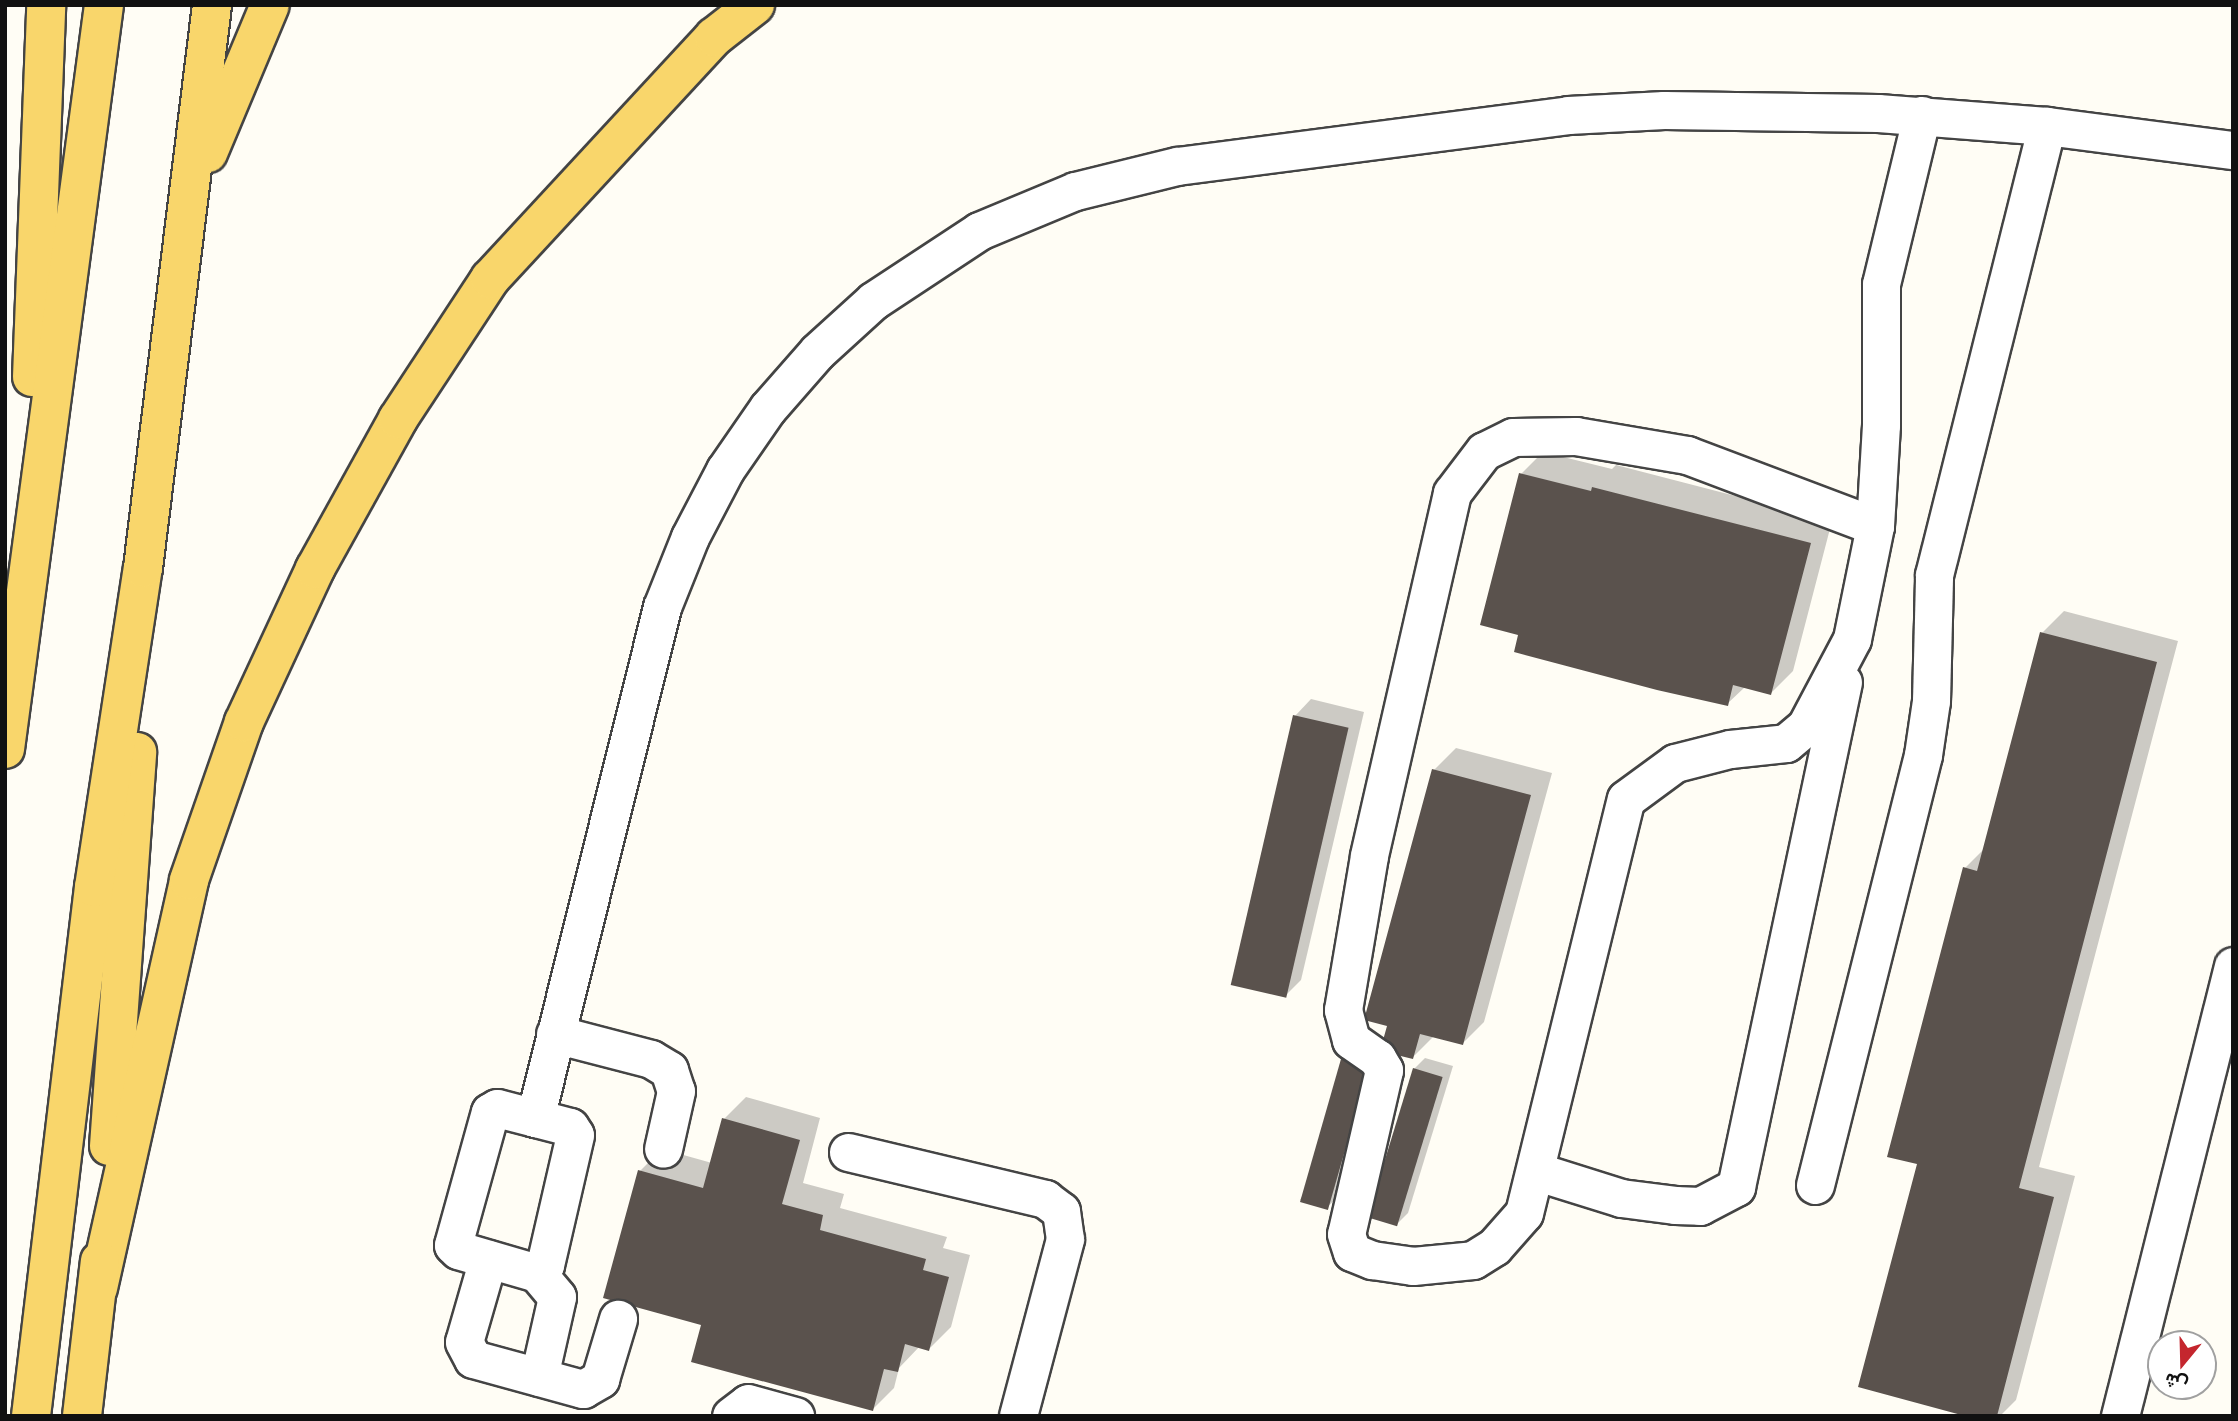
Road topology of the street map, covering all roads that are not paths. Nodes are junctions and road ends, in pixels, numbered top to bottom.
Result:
1 (46, 5) edge
2 (104, 5) edge
3 (212, 5) edge
4 (270, 5) edge
5 (755, 5) edge
6 (1922, 116) junction
7 (2047, 126) junction
8 (2232, 151) edge
9 (190, 197) junction
10 (1875, 526) junction
11 (143, 568) junction
12 (24, 609) junction
13 (1852, 639) junction
14 (5, 749) edge
15 (2233, 966) edge
16 (555, 1034) junction
17 (535, 1118) junction
18 (663, 1149) dead end
19 (848, 1152) dead end
20 (1535, 1171) junction
21 (1815, 1185) dead end
22 (488, 1259) junction
23 (537, 1273) junction
24 (98, 1288) junction
25 (618, 1319) dead end
26 (538, 1377) junction
27 (31, 1416) edge
28 (82, 1416) edge
29 (732, 1416) edge
30 (795, 1416) edge
31 (1018, 1416) edge
32 (2120, 1416) edge

1 - 12 main road
2 - 12 main road
3 - 9 main road
4 - 9 main road
5 - 24 main road
6 - 7 lane
6 - 10 lane
6 - 16 lane
7 - 8 lane
7 - 21 lane
9 - 11 main road
10 - 13 lane
10 - 20 lane
11 - 24 main road
11 - 27 main road
12 - 14 main road
13 - 20 lane
13 - 20 lane
15 - 32 lane
16 - 17 lane
16 - 18 lane
17 - 22 lane
17 - 23 lane
19 - 31 lane
22 - 23 lane
22 - 26 lane
23 - 26 lane
24 - 28 main road
25 - 26 lane
29 - 30 lane

